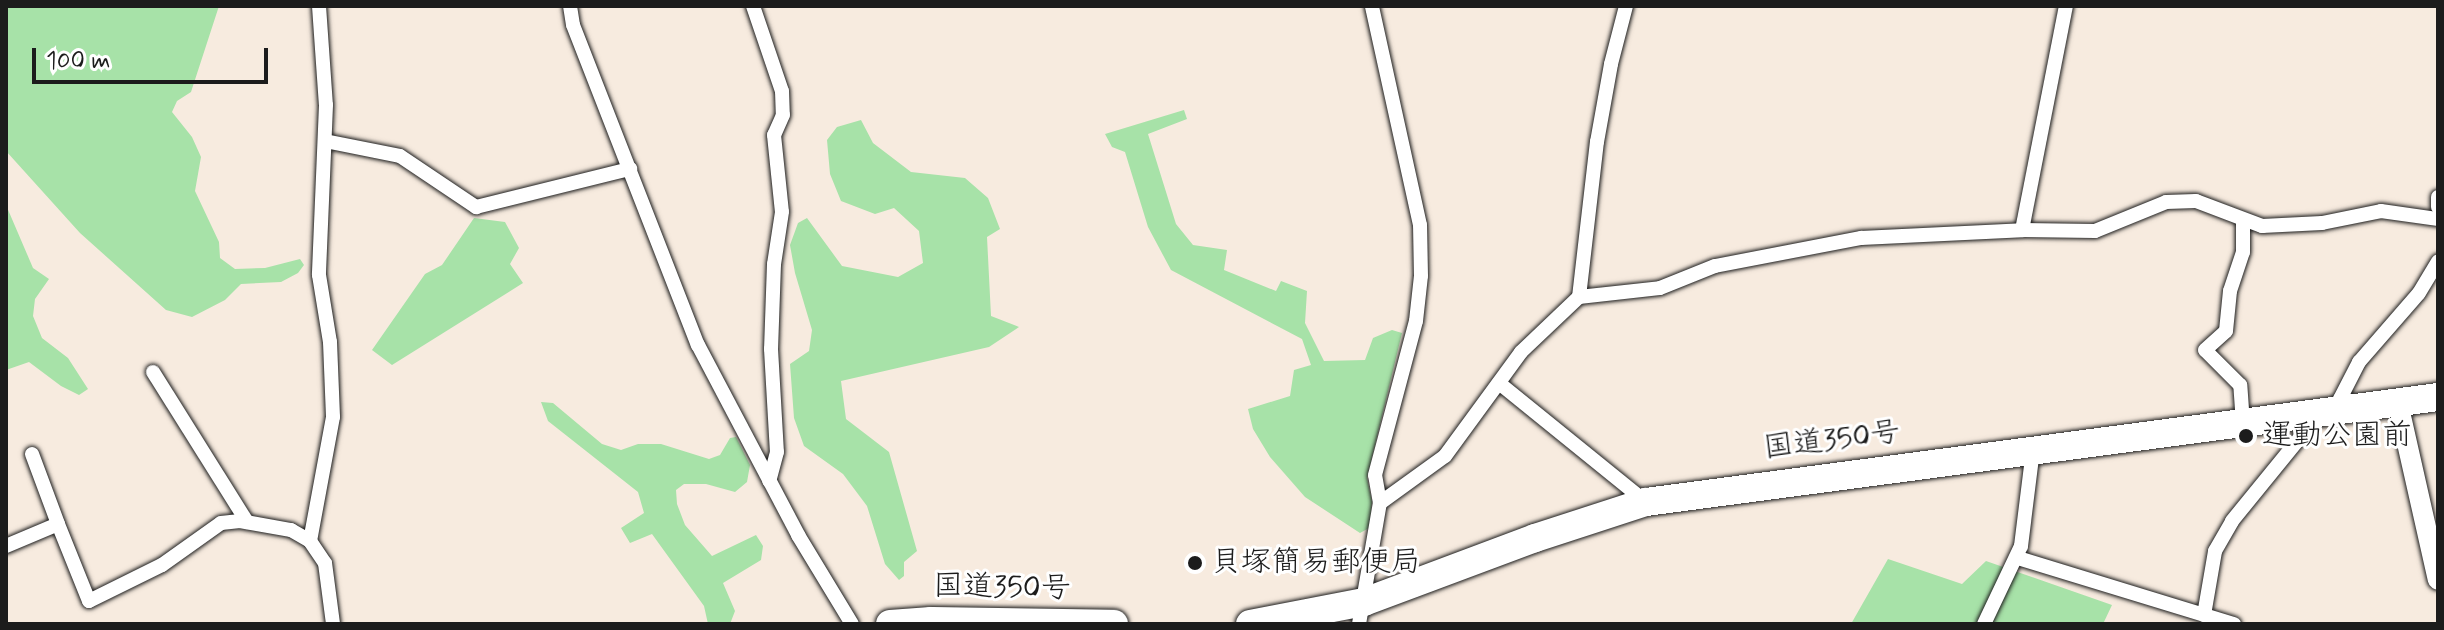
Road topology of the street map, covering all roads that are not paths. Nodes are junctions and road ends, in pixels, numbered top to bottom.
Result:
1 (319, 6) edge
2 (570, 6) edge
3 (753, 6) edge
4 (1372, 6) edge
5 (1626, 6) edge
6 (2066, 6) edge
7 (325, 141) junction
8 (630, 169) junction
9 (2438, 197) edge
10 (2438, 207) edge
11 (2438, 219) edge
12 (2243, 222) junction
13 (2022, 230) junction
14 (2438, 261) edge
15 (1579, 297) junction
16 (153, 372) dead end
17 (1499, 383) junction
18 (2438, 397) edge
19 (2398, 403) junction
20 (2327, 413) junction
21 (2243, 424) junction
22 (2033, 450) junction
23 (32, 454) dead end
24 (769, 481) junction
25 (1646, 502) junction
26 (1380, 503) junction
27 (247, 522) junction
28 (58, 524) junction
29 (310, 541) junction
30 (6, 546) edge
31 (2018, 558) junction
32 (2438, 580) edge
33 (1361, 613) edge
34 (2204, 615) junction
35 (1008, 622) edge
36 (333, 624) edge
37 (852, 624) edge
38 (890, 624) edge
39 (1114, 624) edge
40 (1250, 624) edge
41 (1984, 624) edge
42 (2234, 624) edge

1 - 7 street
2 - 8 street
3 - 24 street
4 - 26 street
5 - 15 street
6 - 13 street
7 - 8 street
7 - 29 street
8 - 24 street
9 - 10 street
11 - 12 street
12 - 13 street
12 - 21 street
13 - 15 street
14 - 20 street
15 - 17 street
16 - 27 street
17 - 25 street
17 - 26 street
18 - 19 highway, 国道350号
19 - 20 highway, 国道350号
19 - 32 street
20 - 21 highway, 国道350号
20 - 34 street
21 - 22 highway, 国道350号
22 - 25 highway, 国道350号
22 - 31 street
23 - 28 street
24 - 37 street
25 - 33 highway, 国道350号
26 - 33 street
27 - 28 street
27 - 29 street
28 - 30 street
29 - 36 street
31 - 34 street
31 - 41 street
33 - 40 highway, 国道350号
34 - 42 street
35 - 38 highway, 国道350号
35 - 39 highway, 国道350号

